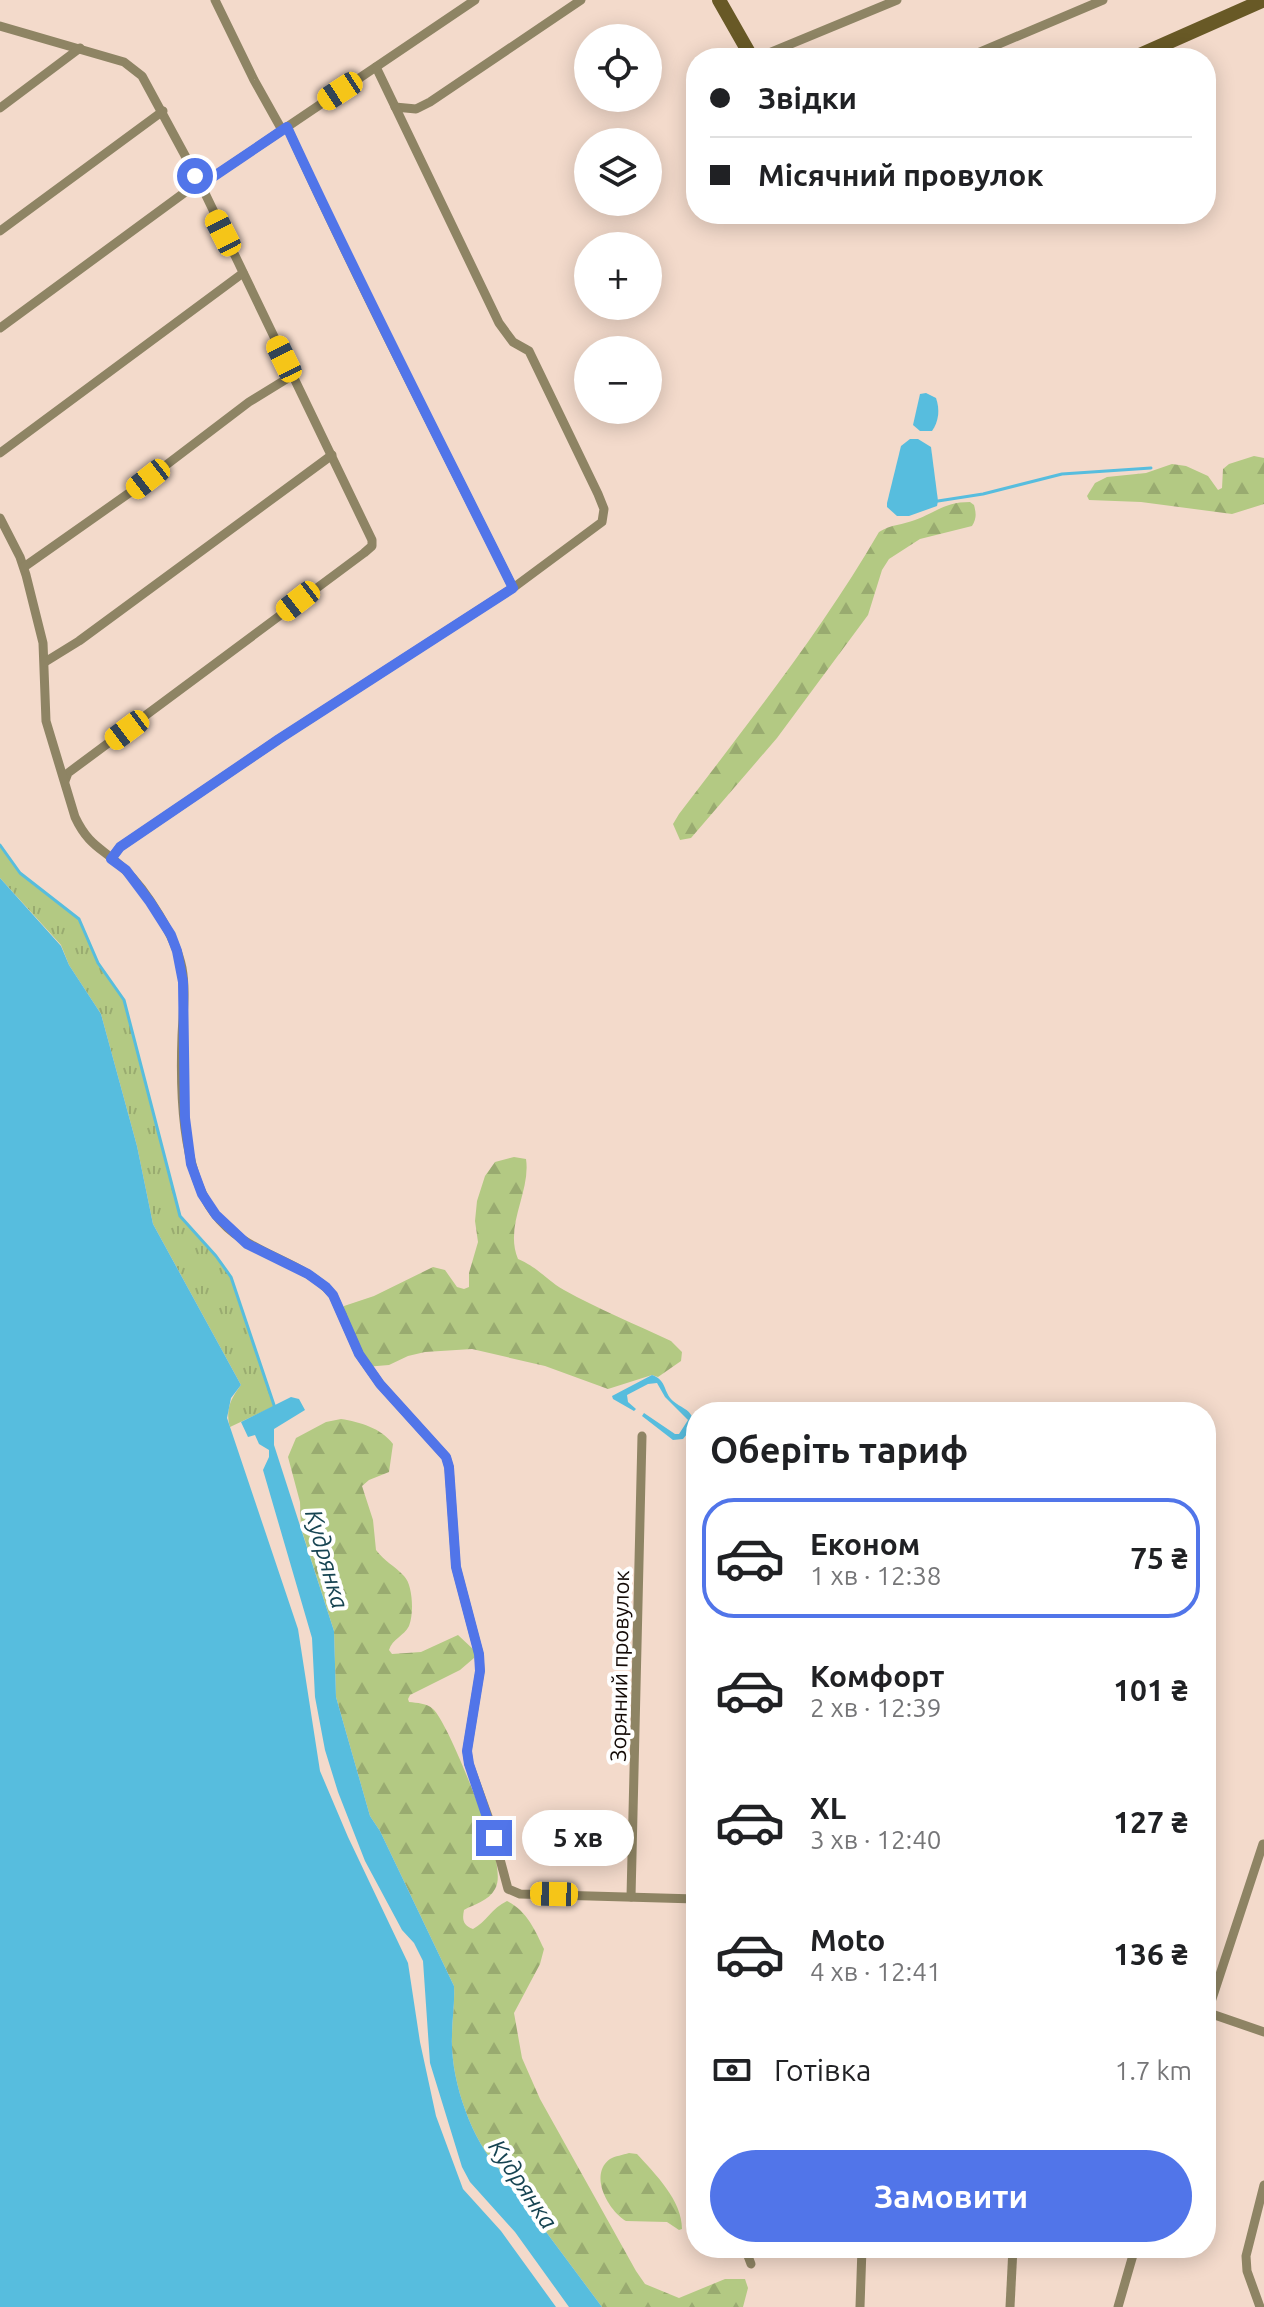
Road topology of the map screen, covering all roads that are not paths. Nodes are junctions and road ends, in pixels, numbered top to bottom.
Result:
1 (215, 0) edge
2 (475, 0) edge
3 (581, 0) edge
4 (719, 0) edge
5 (897, 0) edge
6 (1103, 0) edge
7 (1264, 0) edge
8 (0, 26) edge
9 (80, 48) junction
10 (748, 48) edge
11 (779, 48) edge
12 (990, 48) edge
13 (1156, 48) edge
14 (376, 67) junction
15 (395, 107) junction
16 (0, 108) edge
17 (163, 111) junction
18 (284, 129) junction
19 (200, 184) junction
20 (0, 231) edge
21 (243, 273) junction
22 (0, 328) edge
23 (293, 375) junction
24 (0, 453) edge
25 (332, 455) junction
26 (0, 518) edge
27 (24, 567) junction
28 (513, 588) junction
29 (45, 662) junction
30 (64, 785) junction
31 (111, 859) junction
32 (642, 1436) dead end
33 (1263, 1844) edge
34 (631, 1897) junction
35 (686, 1899) edge
36 (1216, 1984) edge
37 (1216, 2017) edge
38 (1264, 2032) edge
39 (1264, 2185) edge
40 (749, 2258) edge
41 (862, 2258) edge
42 (1012, 2258) edge
43 (1132, 2258) edge
44 (751, 2264) dead end
45 (860, 2307) edge
46 (1010, 2307) edge
47 (1118, 2307) edge
48 (1260, 2307) edge

1 - 18 street
2 - 14 street
3 - 15 street
4 - 10 street
5 - 11 street
6 - 12 street
7 - 13 street
8 - 9 street
9 - 16 street
9 - 17 street
14 - 15 street
14 - 18 street
15 - 28 street
17 - 19 street
17 - 20 street
18 - 19 street
18 - 28 street
19 - 21 street
19 - 22 street
21 - 23 street
21 - 24 street
23 - 25 street
23 - 27 street
25 - 29 street
25 - 30 street
26 - 27 street
27 - 29 street
28 - 31 street
29 - 30 street
30 - 31 street
31 - 34 street
32 - 34 street, Зоряний провулок
33 - 36 street
34 - 35 street
37 - 38 street
39 - 48 street
40 - 44 street
41 - 45 street
42 - 46 street
43 - 47 street

